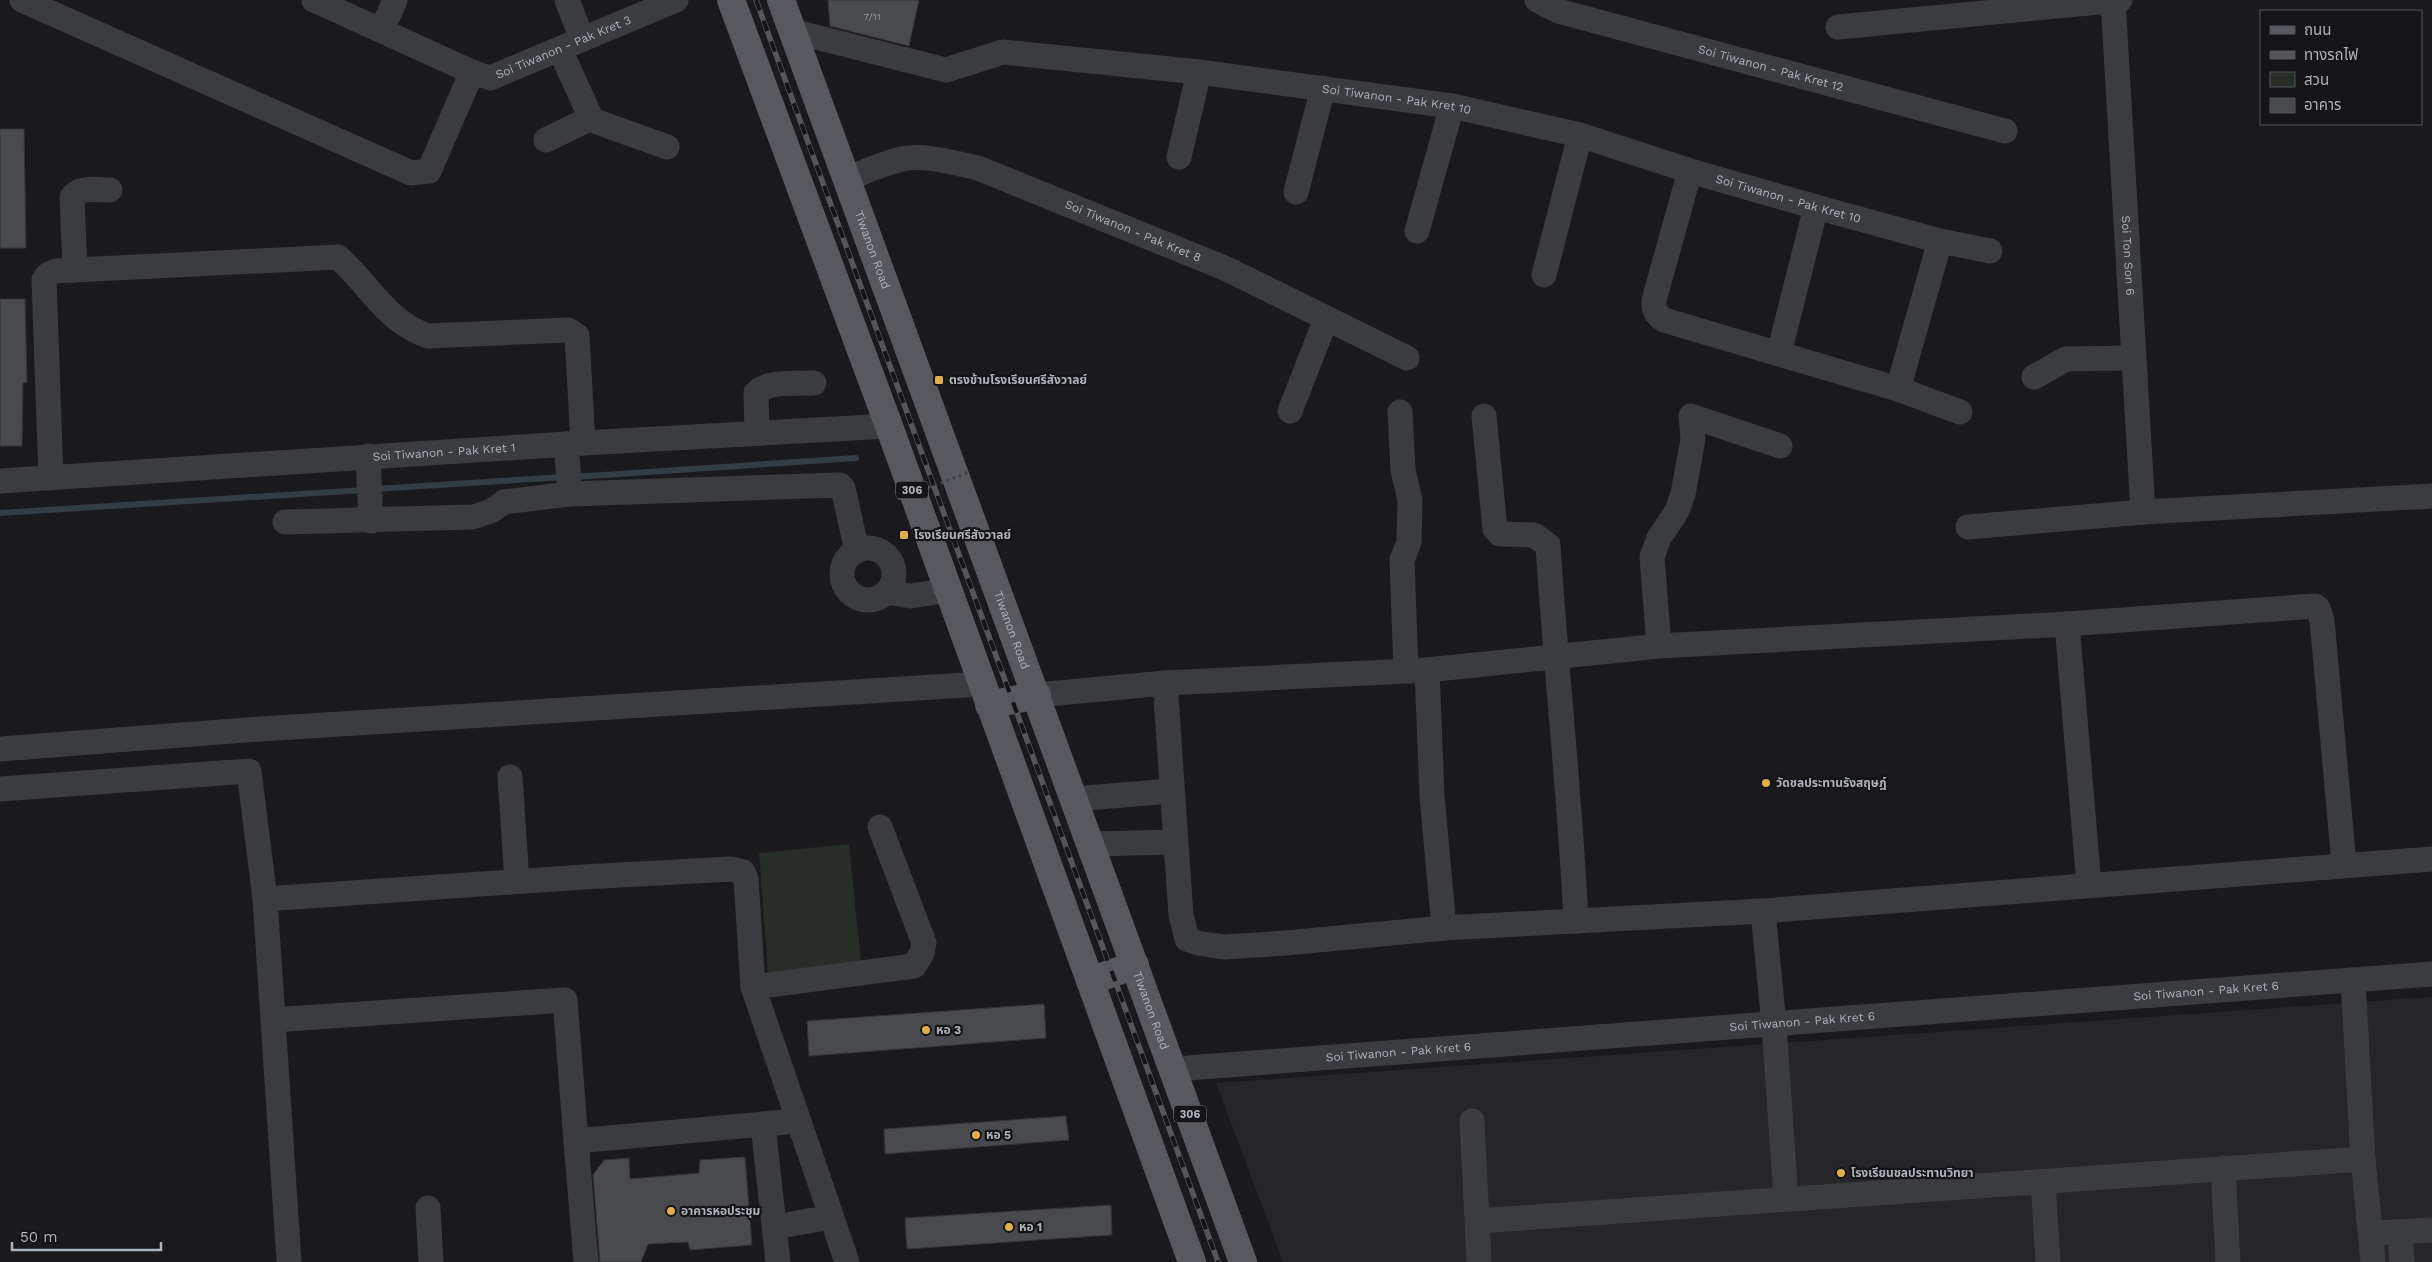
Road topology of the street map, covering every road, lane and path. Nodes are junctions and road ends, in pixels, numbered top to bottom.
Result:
1 (22, 0) edge
2 (314, 0) edge
3 (395, 0) edge
4 (567, 0) edge
5 (676, 0) edge
6 (731, 0) edge
7 (781, 0) edge
8 (1537, 0) edge
9 (2113, 0) edge
10 (2120, 0) edge
11 (1838, 27) dead end
12 (382, 30) junction
13 (792, 31) junction
14 (571, 44) junction
15 (472, 72) junction
16 (1199, 72) junction
17 (1324, 88) junction
18 (1452, 106) junction
19 (591, 118) junction
20 (2005, 131) dead end
21 (1580, 135) junction
22 (546, 140) dead end
23 (667, 147) dead end
24 (1179, 157) dead end
25 (1690, 171) junction
26 (848, 179) junction
27 (110, 190) dead end
28 (1296, 192) dead end
29 (1816, 207) junction
30 (1417, 231) dead end
31 (1940, 241) junction
32 (1990, 251) dead end
33 (75, 270) junction
34 (1544, 276) dead end
35 (1326, 319) junction
36 (1779, 353) junction
37 (1407, 358) dead end
38 (2133, 358) junction
39 (2034, 377) dead end
40 (814, 382) dead end
41 (1898, 389) junction
42 (1290, 411) dead end
43 (1400, 412) dead end
44 (1960, 412) dead end
45 (1484, 416) dead end
46 (889, 426) junction
47 (757, 432) junction
48 (574, 444) junction
49 (1780, 446) dead end
50 (368, 456) junction
51 (970, 472) dead end
52 (51, 478) junction
53 (0, 481) edge
54 (570, 494) junction
55 (2432, 496) edge
56 (898, 499) dead end
57 (2143, 512) junction
58 (371, 520) junction
59 (285, 522) dead end
60 (1968, 527) dead end
61 (857, 551) junction
62 (949, 590) junction
63 (887, 592) junction
64 (2067, 624) junction
65 (1659, 646) junction
66 (1556, 656) junction
67 (1416, 670) junction
68 (1165, 683) junction
69 (985, 694) junction
70 (1037, 695) junction
71 (0, 748) edge
72 (510, 777) dead end
73 (0, 789) edge
74 (1171, 791) junction
75 (1074, 800) junction
76 (880, 827) dead end
77 (1175, 842) junction
78 (1091, 844) junction
79 (2432, 859) edge
80 (2344, 864) junction
81 (517, 881) junction
82 (2089, 886) junction
83 (265, 899) junction
84 (1763, 911) junction
85 (1576, 921) junction
86 (1444, 928) junction
87 (1135, 966) junction
88 (2432, 974) edge
89 (2353, 980) junction
90 (1090, 981) junction
91 (753, 987) junction
92 (1773, 1015) junction
93 (273, 1020) junction
94 (1174, 1069) junction
95 (797, 1121) junction
96 (1472, 1121) dead end
97 (763, 1124) junction
98 (576, 1141) junction
99 (2363, 1159) junction
100 (2223, 1168) junction
101 (2043, 1181) junction
102 (1786, 1199) junction
103 (428, 1208) dead end
104 (831, 1217) junction
105 (1478, 1221) junction
106 (775, 1227) junction
107 (2432, 1230) edge
108 (2400, 1232) junction
109 (2372, 1233) junction
110 (289, 1262) edge
111 (431, 1262) edge
112 (586, 1262) edge
113 (778, 1262) edge
114 (847, 1262) edge
115 (1192, 1262) edge
116 (1243, 1262) edge
117 (1479, 1262) edge
118 (2048, 1262) edge
119 (2228, 1262) edge
120 (2373, 1262) edge
121 (2402, 1262) edge

1 - 15 street
2 - 12 street, Soi Tiwanon - Pak Kret 3
3 - 12 street
4 - 14 street
5 - 14 street, Soi Tiwanon - Pak Kret 3
6 - 46 main road, 306
7 - 13 main road, Tiwanon Road / 306
8 - 20 street, Soi Tiwanon - Pak Kret 12
9 - 10 street
9 - 11 street
9 - 38 street, Soi Ton Son 6
12 - 15 street, Soi Tiwanon - Pak Kret 3
13 - 16 street, Soi Tiwanon - Pak Kret 10
13 - 26 main road, Tiwanon Road / 306
14 - 15 street, Soi Tiwanon - Pak Kret 3
14 - 19 street
16 - 17 street, Soi Tiwanon - Pak Kret 10
16 - 24 street
17 - 18 street, Soi Tiwanon - Pak Kret 10
17 - 28 street
18 - 21 street, Soi Tiwanon - Pak Kret 10
18 - 30 street
19 - 22 street
19 - 23 street
21 - 25 street, Soi Tiwanon - Pak Kret 10
21 - 34 street
25 - 29 street, Soi Tiwanon - Pak Kret 10
25 - 36 street
26 - 35 street, Soi Tiwanon - Pak Kret 8
26 - 70 main road, Tiwanon Road / 306
27 - 33 street
29 - 31 street, Soi Tiwanon - Pak Kret 10
29 - 36 street
31 - 32 street, Soi Tiwanon - Pak Kret 10
31 - 41 street
33 - 48 street
33 - 52 street
35 - 37 street, Soi Tiwanon - Pak Kret 8
35 - 42 street
36 - 41 street
38 - 39 street
38 - 57 street, Soi Ton Son 6
40 - 47 street
41 - 44 street
43 - 67 street
45 - 66 street
46 - 47 street, Soi Tiwanon - Pak Kret 1
46 - 62 main road, 306
47 - 48 street, Soi Tiwanon - Pak Kret 1
48 - 50 street, Soi Tiwanon - Pak Kret 1
48 - 54 street
49 - 65 street
50 - 52 street, Soi Tiwanon - Pak Kret 1
50 - 58 street
51 - 56 path, bridge
52 - 53 street, Soi Tiwanon - Pak Kret 1
54 - 58 street
54 - 61 street
55 - 57 street
57 - 60 street
58 - 59 street
61 - 63 street
61 - 63 street
62 - 63 street
62 - 69 main road, 306
64 - 65 street
64 - 80 street
64 - 82 street
65 - 66 street
66 - 67 street
66 - 85 street
67 - 68 street
67 - 86 street
68 - 70 street
68 - 74 street
69 - 70 main road
69 - 71 street
69 - 90 main road, 306
70 - 75 main road, Tiwanon Road / 306
72 - 81 street
73 - 83 street
74 - 75 street
74 - 77 street
75 - 78 main road, Tiwanon Road / 306
76 - 91 street
77 - 78 street
77 - 86 street
78 - 87 main road, Tiwanon Road / 306
79 - 80 street
80 - 82 street
81 - 83 street
81 - 91 street
82 - 84 street
83 - 93 street
84 - 85 street
84 - 92 street
85 - 86 street
87 - 90 main road
87 - 94 main road, Tiwanon Road / 306
88 - 89 street, Soi Tiwanon - Pak Kret 6
89 - 92 street, Soi Tiwanon - Pak Kret 6
89 - 99 street
90 - 115 main road, 306
91 - 95 street
92 - 94 street, Soi Tiwanon - Pak Kret 6
92 - 102 street
93 - 98 street
93 - 110 street
94 - 116 main road, Tiwanon Road / 306
95 - 97 street
95 - 104 street
96 - 105 street
97 - 98 street
97 - 106 street
98 - 112 street
99 - 100 street
99 - 109 street
100 - 101 street
100 - 119 street
101 - 102 street
101 - 118 street
102 - 105 street
103 - 111 street
104 - 106 street
104 - 114 street
105 - 117 street
106 - 113 street
107 - 108 street
108 - 109 street
108 - 121 street
109 - 120 street

